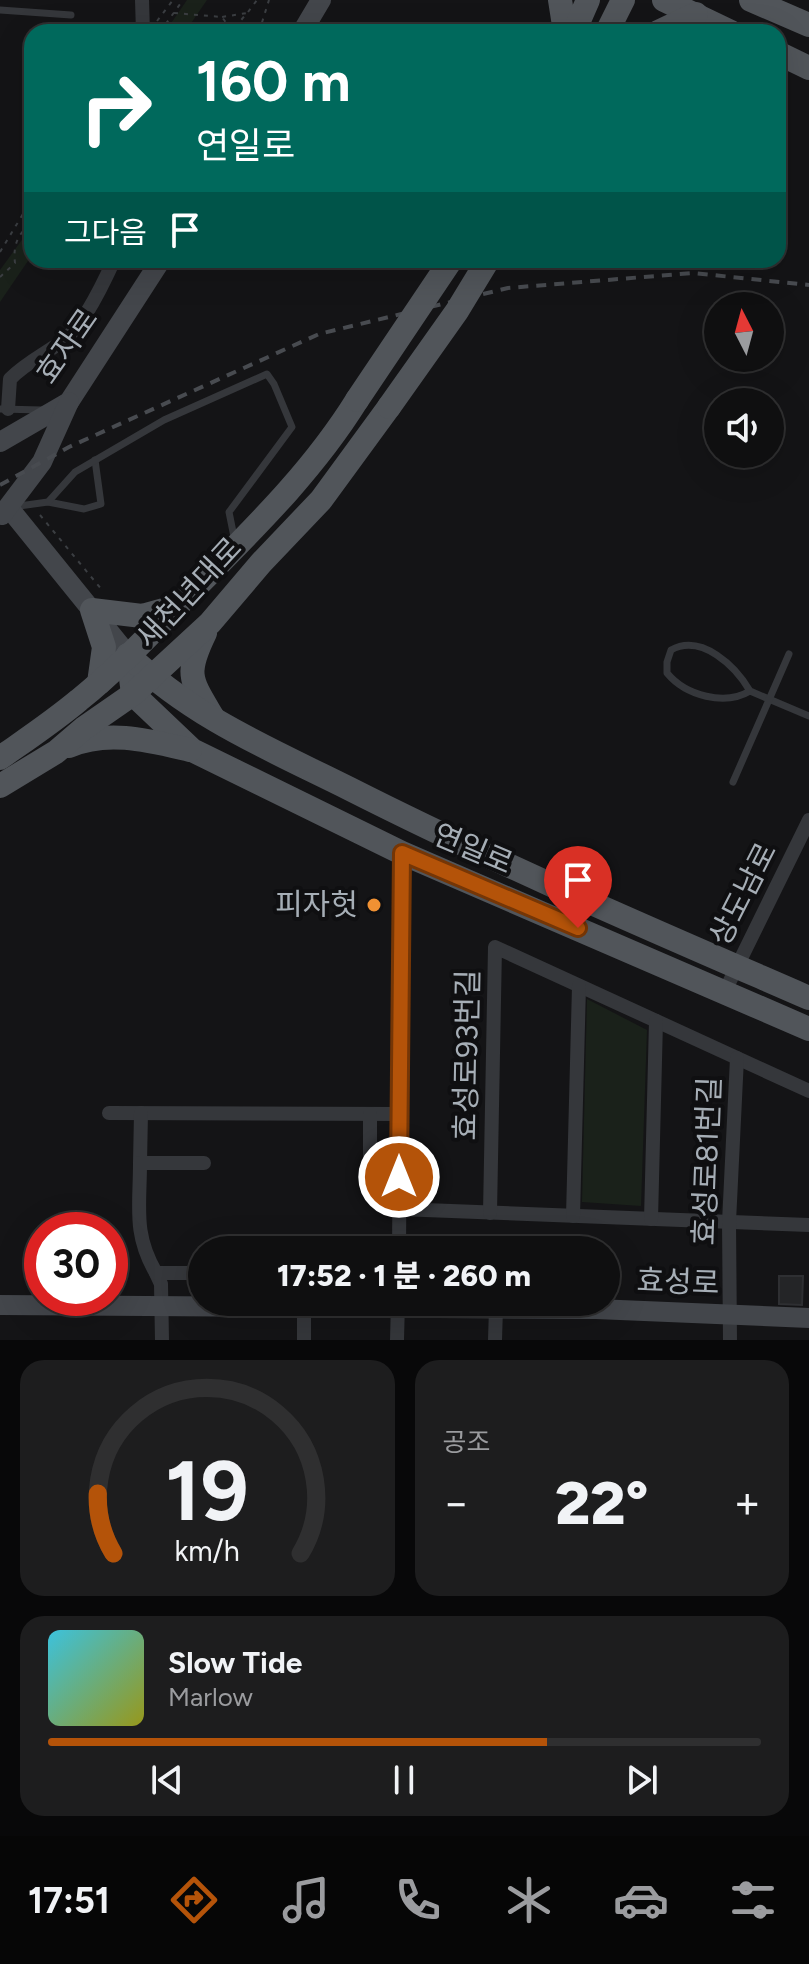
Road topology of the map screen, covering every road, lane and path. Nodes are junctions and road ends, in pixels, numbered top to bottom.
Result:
1 (28, 0) edge
2 (142, 0) edge
3 (173, 0) edge
4 (183, 0) edge
5 (257, 0) edge
6 (269, 0) edge
7 (321, 0) edge
8 (549, 0) edge
9 (560, 0) edge
10 (588, 0) edge
11 (623, 0) edge
12 (664, 0) edge
13 (751, 0) edge
14 (0, 10) edge
15 (27, 12) junction
16 (174, 13) junction
17 (247, 13) junction
18 (696, 14) junction
19 (71, 15) dead end
20 (222, 17) junction
21 (157, 21) dead end
22 (143, 24) edge
23 (166, 24) edge
24 (227, 24) edge
25 (238, 24) edge
26 (262, 24) edge
27 (307, 24) edge
28 (549, 24) edge
29 (564, 24) edge
30 (578, 24) edge
31 (611, 24) edge
32 (675, 24) edge
33 (715, 24) edge
34 (809, 25) edge
35 (786, 57) edge
36 (809, 68) edge
37 (24, 212) edge
38 (24, 230) edge
39 (0, 252) edge
40 (110, 268) edge
41 (155, 268) edge
42 (446, 268) edge
43 (483, 268) edge
44 (0, 277) edge
45 (62, 407) junction
46 (4, 409) edge
47 (0, 442) edge
48 (95, 460) junction
49 (48, 502) junction
50 (31, 505) junction
51 (5, 512) edge
52 (236, 548) junction
53 (96, 600) junction
54 (178, 606) junction
55 (210, 623) junction
56 (789, 654) dead end
57 (128, 655) junction
58 (152, 678) junction
59 (99, 683) junction
60 (750, 691) junction
61 (133, 694) junction
62 (769, 700) junction
63 (809, 716) edge
64 (215, 722) junction
65 (192, 750) junction
66 (56, 752) junction
67 (1, 754) edge
68 (733, 782) dead end
69 (0, 786) edge
70 (809, 820) edge
71 (402, 853) junction
72 (736, 966) junction
73 (579, 986) junction
74 (725, 991) junction
75 (809, 998) edge
76 (656, 1021) junction
77 (809, 1029) edge
78 (737, 1058) junction
79 (809, 1091) edge
80 (109, 1113) dead end
81 (141, 1113) junction
82 (370, 1114) junction
83 (400, 1114) junction
84 (140, 1163) junction
85 (204, 1163) dead end
86 (370, 1191) dead end
87 (399, 1209) junction
88 (490, 1213) junction
89 (573, 1216) junction
90 (651, 1219) junction
91 (729, 1222) junction
92 (809, 1225) edge
93 (399, 1236) edge
94 (156, 1273) junction
95 (188, 1273) edge
96 (0, 1305) edge
97 (162, 1306) junction
98 (188, 1306) edge
99 (620, 1312) edge
100 (731, 1315) junction
101 (304, 1316) edge
102 (398, 1316) edge
103 (496, 1316) edge
104 (809, 1318) edge
105 (162, 1340) edge
106 (304, 1340) edge
107 (397, 1340) edge
108 (495, 1340) edge
109 (730, 1340) edge

1 - 15 lane
2 - 22 street
3 - 21 path
4 - 16 path
5 - 17 path
6 - 26 path
7 - 27 street
8 - 28 main road
9 - 29 main road
10 - 30 main road
11 - 31 main road
12 - 18 main road
13 - 34 main road
14 - 15 lane
15 - 19 lane
16 - 20 path
16 - 23 path
17 - 20 path
17 - 25 path
18 - 32 main road
18 - 33 main road
20 - 24 path
35 - 36 main road
37 - 39 path
38 - 44 path
40 - 46 street
41 - 45 street, 효자로
42 - 52 main road, 새천년대로, bridge
43 - 55 main road, 새천년대로, bridge
45 - 46 lane
45 - 47 street, 효자로
45 - 51 street
48 - 49 lane
48 - 49 lane
48 - 52 lane
49 - 50 lane
50 - 51 lane
50 - 53 path
51 - 53 street
52 - 54 main road, 새천년대로
53 - 54 main road
53 - 57 street
53 - 59 main road
54 - 57 main road, 새천년대로
55 - 58 main road, 새천년대로
55 - 64 main road
56 - 62 lane
57 - 58 main road, 연일로
57 - 59 main road, 새천년대로
57 - 61 main road
58 - 61 main road, 새천년대로
58 - 64 main road, 연일로
59 - 67 main road, 새천년대로
60 - 60 lane
60 - 62 lane
61 - 65 main road, 연일로
61 - 66 main road, 새천년대로
62 - 63 lane
62 - 68 lane
64 - 72 main road, 연일로
65 - 66 main road
65 - 71 main road, 연일로
66 - 69 main road, 새천년대로
70 - 72 street, 상도남로
71 - 74 main road, 연일로
71 - 83 street
72 - 74 street, 상도남로
72 - 75 main road, 연일로
73 - 76 street
73 - 88 street, 효성로93번길
73 - 89 street
74 - 77 main road, 연일로
76 - 78 street
76 - 90 street
78 - 79 street
78 - 91 street, 효성로81번길
80 - 81 street
81 - 82 street
81 - 84 street
82 - 83 street
82 - 86 street
83 - 87 street
84 - 85 street
84 - 94 street
87 - 88 street
87 - 93 street
88 - 89 street
89 - 90 street
90 - 91 street
91 - 92 street
91 - 100 street, 효성로81번길
94 - 95 street
94 - 97 street
96 - 97 street, 효성로
97 - 98 street, 효성로
97 - 105 street
99 - 100 street, 효성로
100 - 104 street, 효성로
100 - 109 street, 효성로81번길
101 - 106 street
102 - 107 street
103 - 108 street

